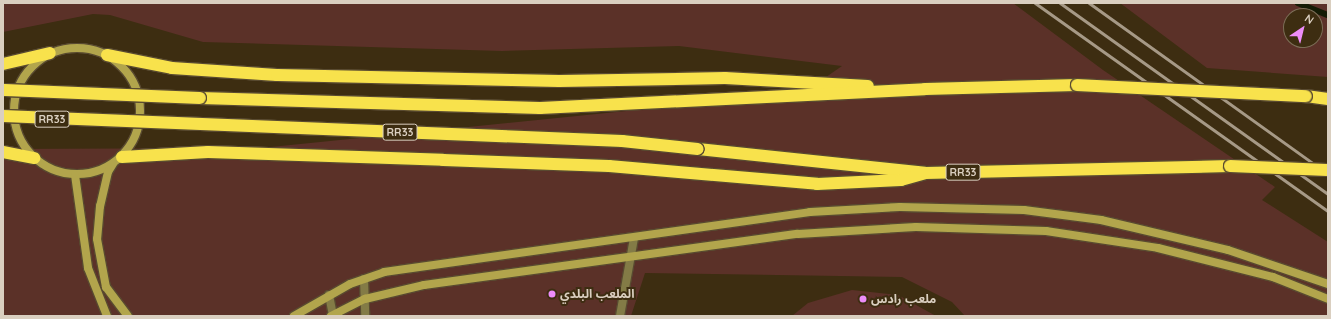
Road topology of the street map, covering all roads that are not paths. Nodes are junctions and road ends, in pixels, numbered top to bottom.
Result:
1 (50, 53) junction
2 (107, 55) junction
3 (3, 64) edge
4 (925, 89) junction
5 (3, 90) edge
6 (1328, 99) edge
7 (3, 116) edge
8 (3, 152) edge
9 (34, 158) junction
10 (117, 160) junction
11 (1328, 170) edge
12 (925, 173) junction
13 (75, 175) junction
14 (634, 238) junction
15 (632, 254) junction
16 (364, 279) junction
17 (1328, 284) edge
18 (329, 295) junction
19 (1328, 298) edge
20 (365, 299) junction
21 (107, 316) edge
22 (128, 316) edge
23 (294, 316) edge
24 (332, 316) edge
25 (365, 316) edge
26 (620, 316) edge

1 - 2 street
1 - 3 highway
1 - 9 street
2 - 4 highway
2 - 10 street
4 - 5 highway, RR33, bridge
4 - 6 highway, RR33, bridge
7 - 12 highway, RR33, bridge
8 - 9 highway
9 - 13 street
10 - 12 highway
10 - 13 street
10 - 22 street
11 - 12 highway, RR33, bridge
13 - 21 street
14 - 15 street
14 - 16 street
14 - 17 street
15 - 19 street
15 - 20 street
15 - 26 street
16 - 18 street
16 - 20 street
18 - 23 street
18 - 24 street
20 - 24 street
20 - 25 street

